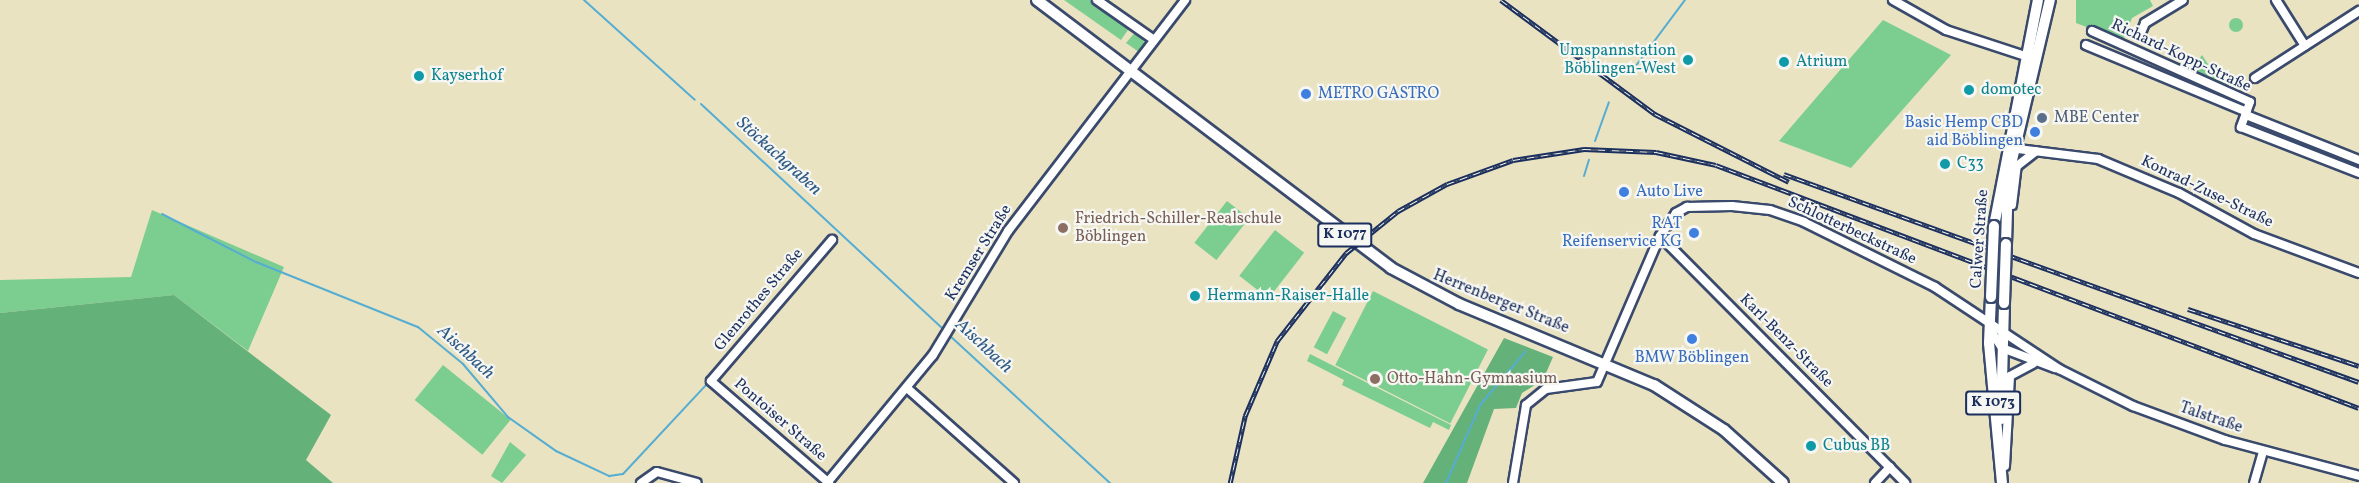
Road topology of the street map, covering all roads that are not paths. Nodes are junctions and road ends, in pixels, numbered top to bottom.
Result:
1 (1037, 0) edge
2 (1097, 0) edge
3 (1185, 0) edge
4 (1893, 0) edge
5 (2038, 0) edge
6 (2050, 0) edge
7 (2184, 0) edge
8 (2276, 0) edge
9 (2359, 11) edge
10 (2092, 31) dead end
11 (2140, 35) dead end
12 (1153, 39) junction
13 (2086, 45) dead end
14 (2305, 46) junction
15 (2029, 57) junction
16 (1132, 67) junction
17 (2255, 78) dead end
18 (2246, 113) junction
19 (2011, 148) junction
20 (2039, 150) junction
21 (2021, 158) joint
22 (2359, 160) edge
23 (2359, 173) edge
24 (2000, 204) junction
25 (2006, 230) junction
26 (1660, 236) junction
27 (832, 240) dead end
28 (2359, 273) edge
29 (1990, 322) junction
30 (2002, 333) junction
31 (2002, 348) junction
32 (1606, 361) junction
33 (2033, 364) junction
34 (2059, 369) junction
35 (2015, 370) joint
36 (711, 381) joint
37 (907, 388) junction
38 (2263, 452) junction
39 (2005, 466) junction
40 (1890, 467) junction
41 (2359, 476) edge
42 (641, 483) edge
43 (697, 483) edge
44 (828, 483) edge
45 (1014, 483) edge
46 (1513, 483) edge
47 (1783, 483) edge
48 (1875, 483) edge
49 (1905, 483) edge
50 (2002, 483) edge
51 (2007, 483) edge
52 (2254, 483) edge

1 - 16 main road, Herrenberger Straße / K 1077
2 - 12 street
3 - 12 street
4 - 15 street
5 - 15 main road, Calwer Straße / K 1073
6 - 15 main road, Calwer Straße / K 1073
7 - 11 street
8 - 14 street
9 - 14 street
10 - 18 street, Richard-Kopp-Straße
12 - 16 street
13 - 18 street, Richard-Kopp-Straße
14 - 17 street
15 - 19 main road, Calwer Straße / K 1073
16 - 32 main road, Herrenberger Straße / K 1077
16 - 37 street, Kremser Straße
18 - 22 street, Richard-Kopp-Straße
18 - 23 street, Richard-Kopp-Straße
19 - 20 street, Konrad-Zuse-Straße
19 - 24 main road, Calwer Straße / K 1073
20 - 21 street, Konrad-Zuse-Straße
20 - 28 street, Konrad-Zuse-Straße
21 - 25 street, Calwer Straße
24 - 25 main road, Calwer Straße / K 1073
24 - 29 main road, Calwer Straße / K 1073, bridge
25 - 30 main road, Calwer Straße / K 1073, bridge
26 - 29 street, Schlotterbeckstraße
26 - 32 street, Schlotterbeckstraße
26 - 40 street, Karl-Benz-Straße
27 - 36 street, Glenrothes Straße
29 - 30 street, Talstraße
29 - 31 street
29 - 50 main road, Calwer Straße / K 1073
30 - 31 main road, Calwer Straße / K 1073
30 - 34 street, Talstraße
31 - 33 street, Talstraße
31 - 39 main road, Calwer Straße / K 1073
32 - 46 street, Schlotterbeckstraße
32 - 47 main road, Herrenberger Straße / K 1077
33 - 34 street, Talstraße
33 - 35 street, Talstraße
34 - 38 street, Talstraße
35 - 39 street, Calwer Straße
36 - 44 street, Pontoiser Straße
37 - 44 street, Kremser Straße
37 - 45 street
38 - 41 street, Talstraße
38 - 52 street
39 - 51 main road, Calwer Straße / K 1073
40 - 48 street
40 - 49 street, Karl-Benz-Straße
42 - 43 street

